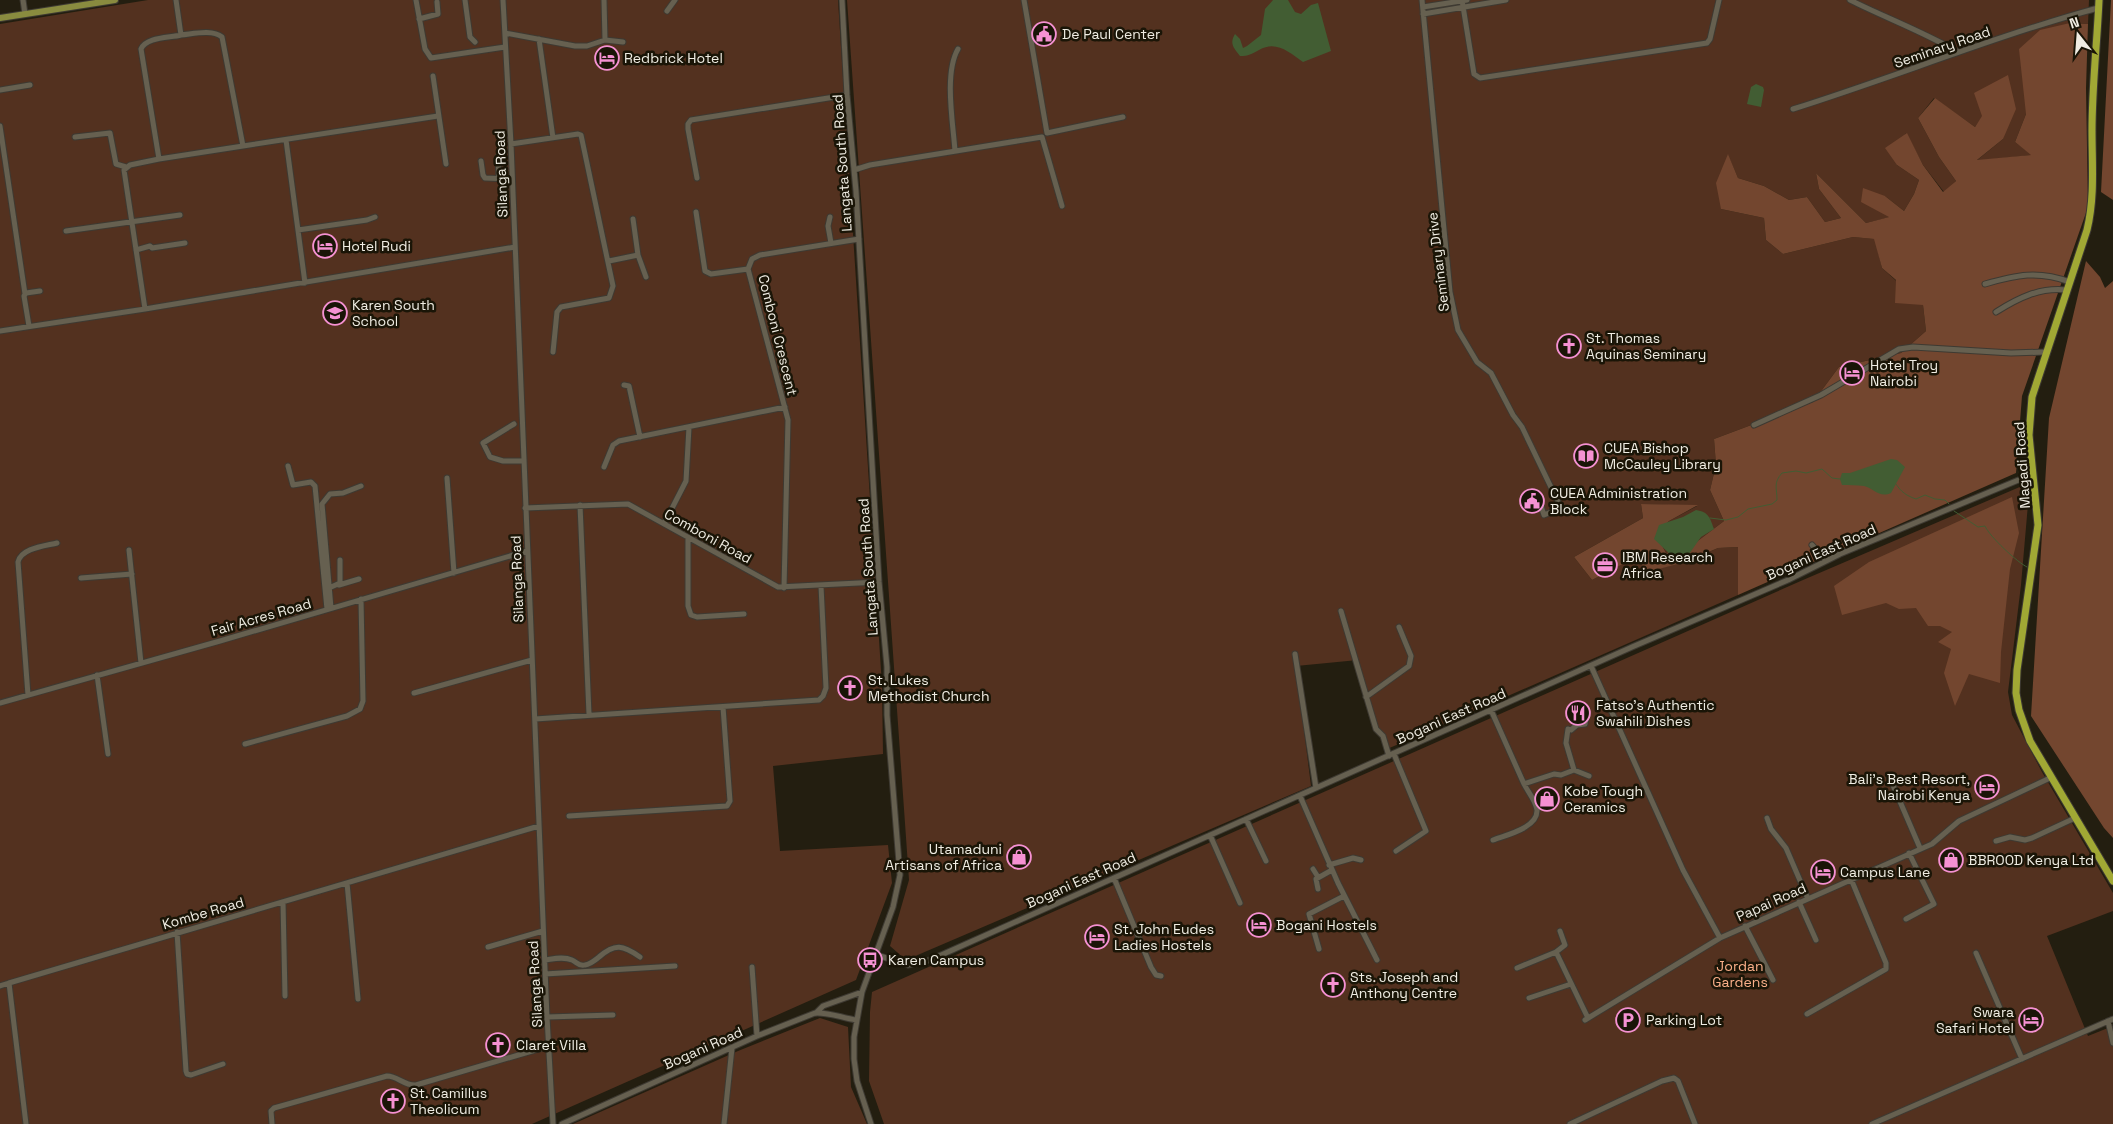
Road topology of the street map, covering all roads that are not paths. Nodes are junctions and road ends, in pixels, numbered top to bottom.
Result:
1 (23, 0) edge
2 (115, 0) edge
3 (176, 0) edge
4 (416, 0) edge
5 (465, 0) edge
6 (503, 0) edge
7 (604, 0) edge
8 (676, 0) edge
9 (842, 0) edge
10 (1024, 0) edge
11 (1422, 0) edge
12 (1506, 0) edge
13 (1719, 0) edge
14 (1850, 0) edge
15 (438, 2) dead end
16 (1464, 2) edge
17 (2099, 4) edge
18 (1423, 7) junction
19 (667, 11) dead end
20 (25, 14) junction
21 (1424, 14) junction
22 (0, 18) edge
23 (419, 18) junction
24 (505, 33) junction
25 (181, 35) junction
26 (539, 39) junction
27 (605, 40) junction
28 (475, 42) dead end
29 (622, 42) dead end
30 (506, 46) junction
31 (958, 48) dead end
32 (1958, 52) junction
33 (433, 76) dead end
34 (30, 85) dead end
35 (0, 90) edge
36 (847, 95) junction
37 (1793, 109) dead end
38 (438, 116) junction
39 (1124, 117) dead end
40 (0, 126) edge
41 (76, 137) dead end
42 (553, 138) junction
43 (286, 140) junction
44 (511, 144) junction
45 (243, 146) junction
46 (955, 151) junction
47 (498, 157) dead end
48 (159, 159) junction
49 (481, 161) dead end
50 (446, 164) dead end
51 (126, 167) junction
52 (854, 170) junction
53 (499, 178) junction
54 (698, 178) dead end
55 (512, 179) junction
56 (1062, 206) dead end
57 (696, 212) dead end
58 (180, 215) dead end
59 (375, 217) dead end
60 (830, 217) dead end
61 (633, 219) dead end
62 (131, 221) junction
63 (298, 230) junction
64 (66, 231) dead end
65 (859, 239) junction
66 (184, 243) dead end
67 (831, 243) junction
68 (515, 247) junction
69 (136, 250) junction
70 (638, 256) junction
71 (609, 261) junction
72 (748, 269) junction
73 (646, 277) dead end
74 (2070, 282) junction
75 (305, 283) junction
76 (1985, 284) dead end
77 (2067, 290) junction
78 (40, 291) dead end
79 (25, 294) junction
80 (145, 309) junction
81 (1996, 312) dead end
82 (29, 326) junction
83 (0, 331) edge
84 (553, 352) dead end
85 (2045, 352) junction
86 (624, 385) dead end
87 (784, 408) junction
88 (514, 424) dead end
89 (1754, 425) dead end
90 (689, 427) junction
91 (640, 437) junction
92 (523, 462) junction
93 (288, 466) dead end
94 (604, 467) dead end
95 (2034, 474) junction
96 (447, 478) dead end
97 (361, 486) dead end
98 (1532, 492) dead end
99 (580, 505) junction
100 (525, 508) junction
101 (664, 524) junction
102 (688, 537) junction
103 (57, 543) dead end
104 (1812, 545) dead end
105 (129, 550) dead end
106 (527, 551) junction
107 (340, 560) dead end
108 (1826, 561) junction
109 (454, 573) junction
110 (132, 574) junction
111 (81, 578) dead end
112 (359, 579) dead end
113 (879, 582) junction
114 (339, 585) junction
115 (821, 586) junction
116 (329, 588) junction
117 (784, 588) junction
118 (361, 599) junction
119 (329, 609) junction
120 (1341, 611) dead end
121 (744, 614) dead end
122 (1399, 627) dead end
123 (1295, 654) dead end
124 (532, 660) junction
125 (141, 663) junction
126 (1591, 666) junction
127 (97, 675) junction
128 (414, 693) dead end
129 (28, 695) junction
130 (1366, 697) junction
131 (0, 703) edge
132 (723, 706) junction
133 (1491, 710) junction
134 (1587, 713) dead end
135 (589, 714) junction
136 (534, 719) junction
137 (245, 744) dead end
138 (108, 754) dead end
139 (1391, 755) junction
140 (1574, 770) junction
141 (1589, 776) dead end
142 (1889, 776) dead end
143 (2052, 777) junction
144 (1524, 784) junction
145 (1316, 788) junction
146 (1300, 796) junction
147 (569, 816) dead end
148 (1766, 818) dead end
149 (2075, 818) junction
150 (1246, 819) junction
151 (540, 826) junction
152 (1210, 834) junction
153 (1493, 840) dead end
154 (1996, 841) dead end
155 (1920, 848) junction
156 (1396, 852) dead end
157 (1909, 853) junction
158 (1361, 860) dead end
159 (1266, 861) dead end
160 (1330, 867) junction
161 (1313, 870) dead end
162 (1318, 877) junction
163 (1114, 878) junction
164 (1851, 879) junction
165 (2113, 881) edge
166 (347, 883) junction
167 (1318, 888) dead end
168 (1344, 896) junction
169 (1808, 898) junction
170 (282, 902) junction
171 (1799, 902) junction
172 (1240, 903) dead end
173 (1906, 919) dead end
174 (1745, 926) junction
175 (543, 931) junction
176 (1560, 931) dead end
177 (177, 932) junction
178 (1720, 938) junction
179 (1816, 940) dead end
180 (488, 947) dead end
181 (1319, 949) dead end
182 (1556, 952) junction
183 (1976, 953) dead end
184 (876, 955) junction
185 (640, 957) dead end
186 (544, 960) junction
187 (1377, 960) dead end
188 (675, 966) dead end
189 (752, 967) dead end
190 (1517, 968) dead end
191 (545, 974) junction
192 (1160, 976) dead end
193 (1773, 980) dead end
194 (9, 983) junction
195 (1571, 984) junction
196 (0, 986) edge
197 (862, 992) junction
198 (285, 996) dead end
199 (1529, 998) dead end
200 (358, 999) dead end
201 (816, 1013) junction
202 (1807, 1014) dead end
203 (612, 1015) dead end
204 (547, 1017) junction
205 (856, 1020) junction
206 (2111, 1021) edge
207 (757, 1036) junction
208 (2113, 1044) edge
209 (549, 1046) junction
210 (732, 1048) junction
211 (2022, 1059) junction
212 (224, 1064) dead end
213 (26, 1124) edge
214 (272, 1124) edge
215 (554, 1124) edge
216 (562, 1124) edge
217 (724, 1124) edge
218 (871, 1124) edge
219 (1570, 1124) edge
220 (1695, 1124) edge
221 (1872, 1124) edge

1 - 20 street
2 - 20 main road
3 - 25 street
4 - 23 street
5 - 28 street
6 - 24 street, Silanga Road
7 - 27 street
8 - 19 street
9 - 36 street, Langata South Road
10 - 39 street
11 - 18 street, Seminary Drive
12 - 16 street
13 - 16 street
14 - 32 street
15 - 23 street
16 - 18 street
16 - 21 street
17 - 32 street, Seminary Road
17 - 74 highway, Magadi Road
18 - 21 street, Seminary Drive
20 - 22 main road
21 - 98 street, Seminary Drive
23 - 30 street
24 - 26 street
24 - 30 street, Silanga Road
25 - 45 street
25 - 48 street
26 - 27 street
26 - 42 street
27 - 29 street
30 - 44 street, Silanga Road
31 - 46 street
32 - 37 street, Seminary Road
33 - 38 street
34 - 35 street
36 - 52 street, Langata South Road
36 - 54 street
38 - 43 street
38 - 50 street
40 - 79 street
41 - 51 street
42 - 44 street
42 - 71 street
43 - 45 street
43 - 63 street
44 - 55 street, Silanga Road
45 - 48 street
46 - 52 street
46 - 56 street
47 - 53 street
48 - 51 street
49 - 53 street
51 - 62 street
52 - 65 street, Langata South Road
53 - 55 street
55 - 68 street, Silanga Road
57 - 72 street
58 - 62 street
59 - 63 street
60 - 67 street
61 - 70 street
62 - 64 street
62 - 69 street
63 - 75 street
65 - 67 street, Comboni Crescent
65 - 113 street, Langata South Road
66 - 69 street
67 - 72 street, Comboni Crescent
68 - 75 street
68 - 92 street, Silanga Road
69 - 80 street
70 - 71 street
70 - 73 street
71 - 84 street
72 - 87 street, Comboni Crescent
74 - 76 street
74 - 77 highway, Magadi Road
75 - 80 street
77 - 81 street
77 - 85 highway, Magadi Road
78 - 79 street
79 - 82 street
80 - 82 street
82 - 83 street
85 - 89 street
85 - 95 highway, Magadi Road
86 - 91 street
87 - 90 street
87 - 117 street, Comboni Crescent
88 - 92 street
90 - 91 street
90 - 101 street
91 - 94 street
92 - 100 street, Silanga Road
93 - 119 street
95 - 108 street, Bogani East Road
95 - 143 highway, Magadi Road
96 - 109 street
97 - 116 street
99 - 100 street, Comboni Road
99 - 101 street, Comboni Road
99 - 135 street
100 - 106 street, Silanga Road
101 - 102 street, Comboni Road
102 - 117 street, Comboni Road
102 - 121 street
103 - 129 street
104 - 108 street
105 - 110 street
106 - 109 street, Fair Acres Road
106 - 124 street, Silanga Road
107 - 114 street
108 - 126 street, Bogani East Road
109 - 118 street, Fair Acres Road
110 - 111 street
110 - 125 street
112 - 114 street
113 - 115 street, Comboni Road
113 - 184 street, Langata South Road
114 - 116 street
115 - 117 street, Comboni Road
115 - 132 street
116 - 119 street
118 - 119 street, Fair Acres Road
118 - 137 street
119 - 125 street, Fair Acres Road
120 - 130 street
122 - 130 street
123 - 145 street
124 - 128 street
124 - 136 street, Silanga Road
125 - 127 street, Fair Acres Road
126 - 133 street, Bogani East Road
126 - 178 street
127 - 129 street, Fair Acres Road
127 - 138 street
129 - 131 street, Fair Acres Road
130 - 139 street
132 - 135 street
132 - 147 street
133 - 139 street, Bogani East Road
133 - 144 street
134 - 140 street
135 - 136 street
136 - 151 street, Silanga Road
139 - 145 street, Bogani East Road
139 - 156 street
140 - 141 street
140 - 144 street
142 - 155 street
143 - 149 highway, Magadi Road
143 - 155 street, Papai Road
144 - 153 street
145 - 146 street, Bogani East Road
146 - 150 street, Bogani East Road
146 - 160 street
148 - 169 street
149 - 154 street
149 - 165 highway, Magadi Road
150 - 152 street, Bogani East Road
150 - 159 street
151 - 166 street, Kombe Road
151 - 175 street, Silanga Road
152 - 163 street, Bogani East Road
152 - 172 street
155 - 157 street, Papai Road
157 - 164 street, Papai Road
157 - 173 street
158 - 160 street
160 - 162 street
160 - 168 street
161 - 162 street
162 - 167 street
163 - 184 street, Bogani East Road
163 - 192 street
164 - 169 street, Papai Road
164 - 202 street
166 - 170 street, Kombe Road
166 - 200 street
168 - 181 street
168 - 187 street
169 - 171 street, Papai Road
170 - 177 street, Kombe Road
170 - 198 street
171 - 174 street, Papai Road
171 - 179 street
174 - 178 street, Papai Road
174 - 193 street
175 - 180 street
175 - 186 street, Silanga Road
176 - 182 street
177 - 194 street, Kombe Road
177 - 212 street
178 - 195 street, Papai Road
182 - 190 street
182 - 195 street
183 - 211 street
184 - 197 street, Langata South Road
185 - 186 street
186 - 191 street, Silanga Road
188 - 191 street
189 - 207 street
191 - 204 street, Silanga Road
194 - 196 street, Kombe Road
194 - 213 street
195 - 199 street
197 - 201 street, Bogani Road
197 - 205 street, Langata South Road
201 - 205 street
201 - 207 street, Bogani Road
203 - 204 street
204 - 209 street, Silanga Road
205 - 218 street, Langata South Road
206 - 208 street
206 - 211 street
207 - 210 street, Bogani Road
209 - 214 street
209 - 215 street, Silanga Road
210 - 216 street, Bogani Road
210 - 217 street
211 - 221 street
219 - 220 street

